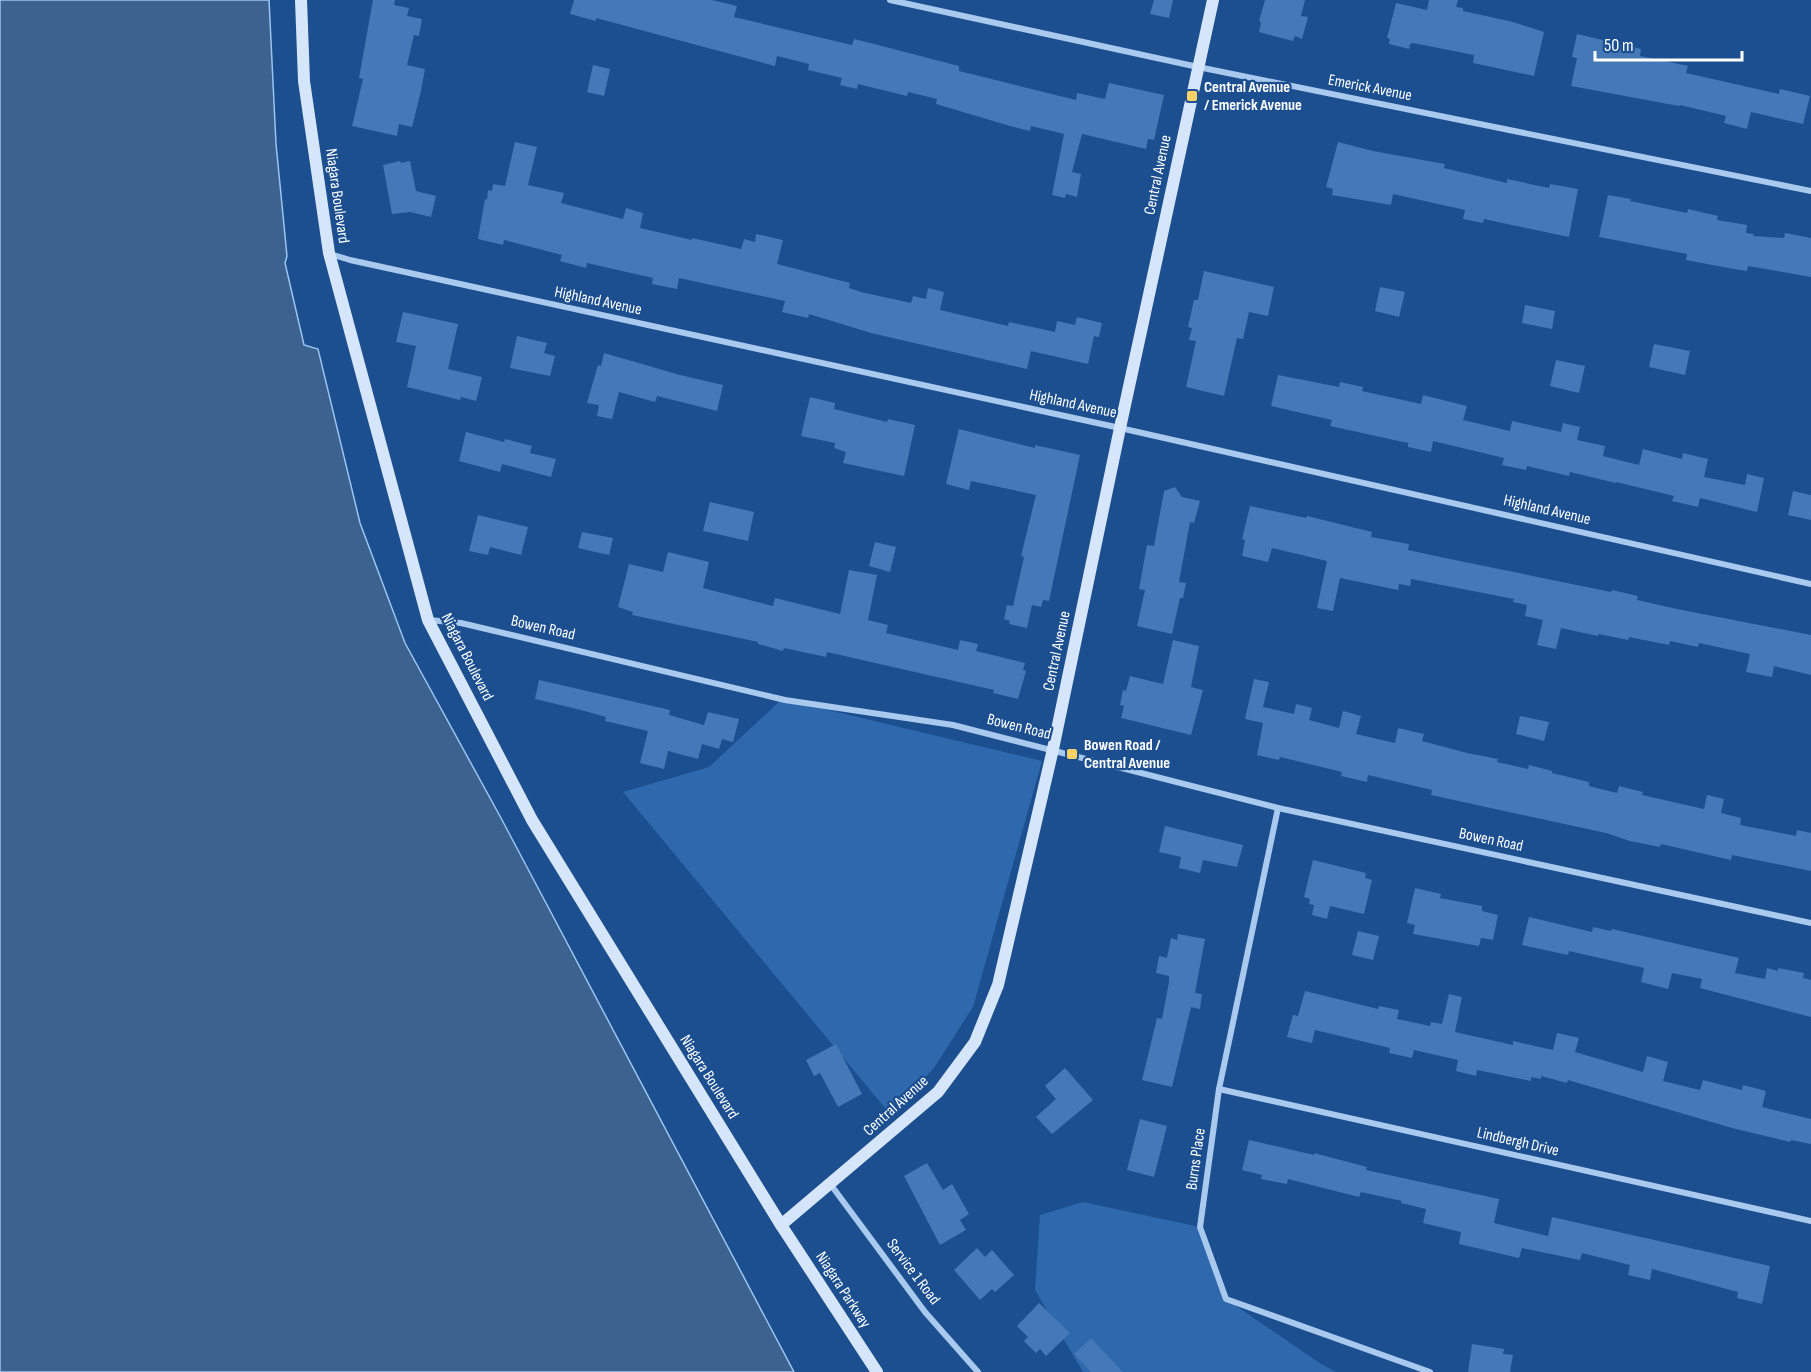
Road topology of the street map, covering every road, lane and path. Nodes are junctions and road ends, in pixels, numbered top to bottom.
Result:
1 (301, 0) edge
2 (890, 0) edge
3 (1213, 0) edge
4 (1198, 67) junction
5 (1811, 191) edge
6 (329, 253) junction
7 (1120, 428) junction
8 (1811, 584) edge
9 (428, 620) junction
10 (1053, 749) junction
11 (1278, 808) junction
12 (1811, 923) edge
13 (1219, 1089) junction
14 (831, 1185) junction
15 (1811, 1221) edge
16 (781, 1225) junction
17 (877, 1372) edge
18 (978, 1372) edge
19 (1430, 1372) edge

1 - 6 main road, Niagara Boulevard
2 - 4 street, Emerick Avenue
3 - 4 main road, Central Avenue
4 - 5 street, Emerick Avenue
4 - 7 main road, Central Avenue
6 - 7 street, Highland Avenue
6 - 9 main road, Niagara Boulevard
7 - 8 street, Highland Avenue
7 - 10 main road, Central Avenue
9 - 10 street, Bowen Road
9 - 16 main road, Niagara Boulevard
10 - 11 street, Bowen Road
10 - 14 main road, Central Avenue
11 - 12 street, Bowen Road
11 - 13 street, Burns Place
13 - 15 street, Lindbergh Drive
13 - 19 street, Burns Place
14 - 16 main road, Central Avenue
14 - 18 street, Service 1 Road
16 - 17 main road, Niagara Parkway

